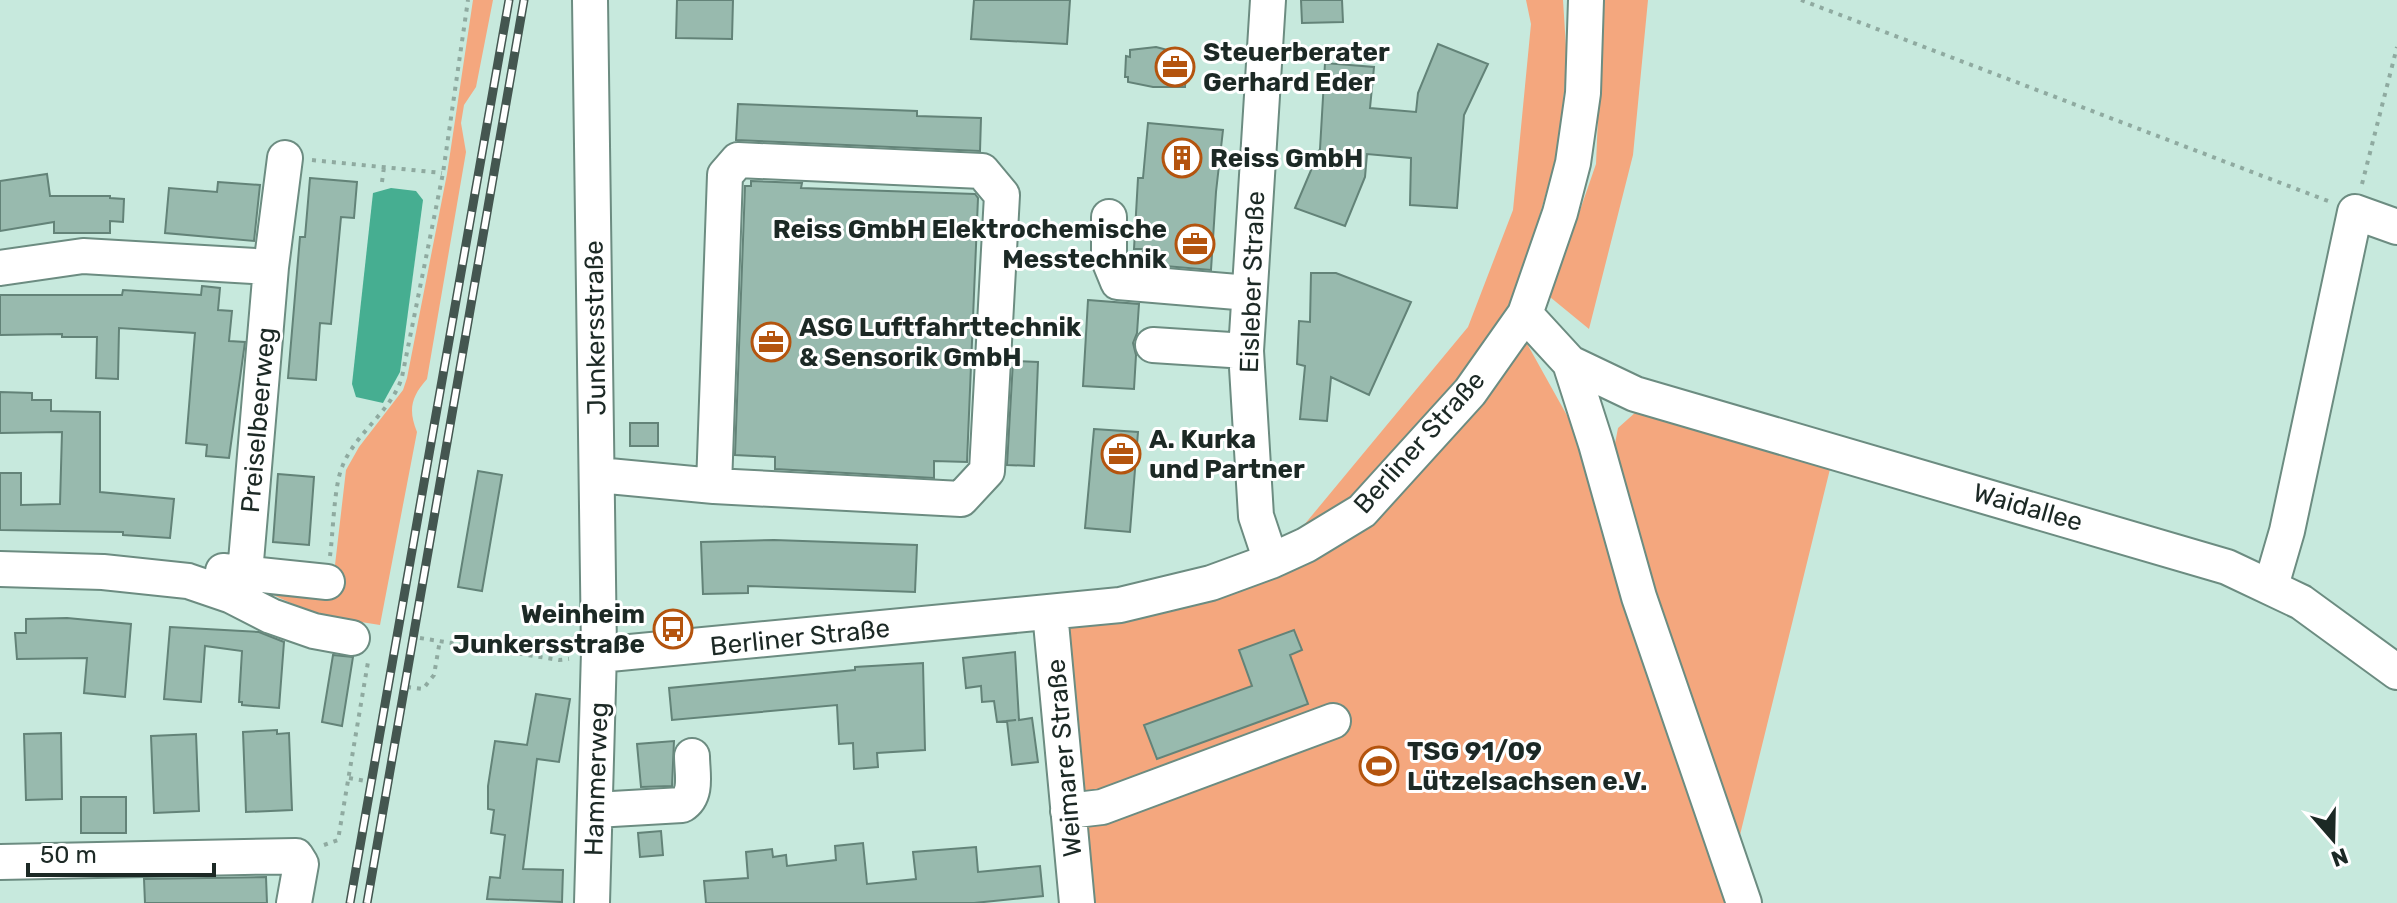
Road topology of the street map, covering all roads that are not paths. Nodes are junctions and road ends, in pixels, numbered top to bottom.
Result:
1 (590, 0) edge
2 (1268, 0) edge
3 (1586, 0) edge
4 (285, 158) road end
5 (1109, 217) dead end
6 (2397, 227) edge
7 (271, 267) junction
8 (0, 268) edge
9 (1249, 293) junction
10 (1525, 314) junction
11 (1153, 345) dead end
12 (1246, 351) junction
13 (1570, 363) junction
14 (1635, 394) junction
15 (1596, 444) junction
16 (598, 475) junction
17 (714, 486) junction
18 (1271, 561) junction
19 (0, 569) edge
20 (245, 573) junction
21 (188, 581) junction
22 (327, 582) road end
23 (2271, 586) junction
24 (1050, 612) junction
25 (360, 648) road end
26 (599, 655) junction
27 (2397, 672) edge
28 (1333, 721) dead end
29 (692, 756) dead end
30 (595, 810) junction
31 (1068, 811) junction
32 (0, 862) edge
33 (294, 903) edge
34 (592, 903) edge
35 (1077, 903) edge
36 (1744, 903) edge

1 - 16 street, Junkersstraße
2 - 9 street, Eisleber Straße
3 - 10 street, Berliner Straße
4 - 7 street, Preiselbeerweg
5 - 9 street
6 - 23 street
7 - 8 street
7 - 20 street, Preiselbeerweg
9 - 12 street, Eisleber Straße
10 - 13 street, Waidallee
10 - 18 street, Berliner Straße
11 - 12 street
12 - 18 street, Eisleber Straße
13 - 14 street, Waidallee
13 - 15 street
14 - 15 street
14 - 23 street, Waidallee
15 - 36 street
16 - 17 street
16 - 26 street, Junkersstraße
17 - 17 street
18 - 24 street, Berliner Straße
19 - 21 street
20 - 21 street
20 - 22 street
21 - 25 street
23 - 27 street, Waidallee
24 - 26 street, Berliner Straße
24 - 31 street, Weimarer Straße
26 - 30 street, Hammerweg
28 - 31 street
29 - 30 street
30 - 34 street, Hammerweg
31 - 35 street, Weimarer Straße
32 - 33 street

